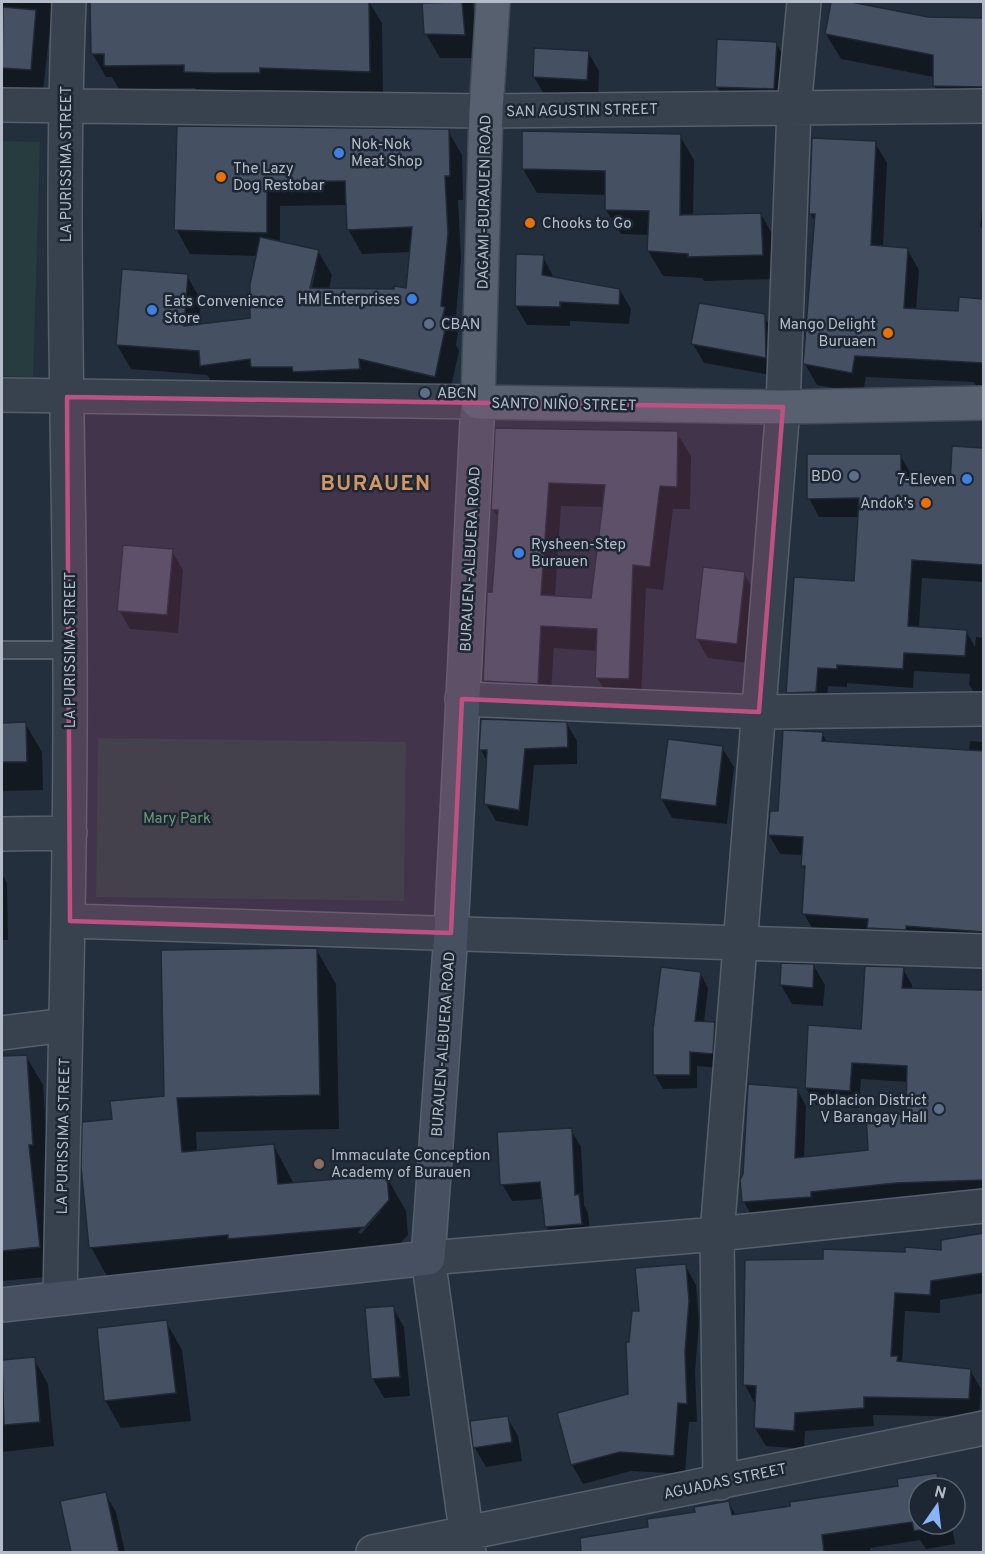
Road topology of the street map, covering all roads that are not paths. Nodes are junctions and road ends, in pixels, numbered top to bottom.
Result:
1 (69, 2) edge
2 (493, 2) edge
3 (804, 2) edge
4 (2, 105) edge
5 (65, 105) junction
6 (984, 106) edge
7 (794, 108) junction
8 (486, 111) junction
9 (2, 396) edge
10 (67, 397) junction
11 (478, 402) junction
12 (984, 403) edge
13 (783, 407) junction
14 (2, 650) edge
15 (70, 650) junction
16 (462, 699) junction
17 (984, 709) edge
18 (759, 712) junction
19 (70, 833) junction
20 (2, 834) edge
21 (70, 921) junction
22 (451, 933) junction
23 (740, 941) junction
24 (984, 951) edge
25 (66, 1025) junction
26 (2, 1033) edge
27 (984, 1206) edge
28 (717, 1234) junction
29 (428, 1258) junction
30 (60, 1298) junction
31 (2, 1305) edge
32 (984, 1428) edge
33 (720, 1483) junction
34 (468, 1543) edge
35 (373, 1552) edge

1 - 5 street, LA PURISSIMA STREET
2 - 8 main road, DAGAMI-BURAUEN ROAD
3 - 7 street
4 - 5 street, SAN AGUSTIN STREET
5 - 8 street, SAN AGUSTIN STREET
5 - 10 street, LA PURISSIMA STREET
6 - 7 street, SAN AGUSTIN STREET
7 - 8 street, SAN AGUSTIN STREET
7 - 13 street
8 - 11 main road, DAGAMI-BURAUEN ROAD
9 - 10 street, SANTO NIÑO STREET
10 - 11 street, SANTO NIÑO STREET
10 - 15 street, LA PURISSIMA STREET
11 - 13 main road, SANTO NIÑO STREET
11 - 16 street, BURAUEN-ALBUERA ROAD
12 - 13 main road, SANTO NIÑO STREET
13 - 18 street
14 - 15 lane
15 - 19 street, LA PURISSIMA STREET
16 - 18 street
16 - 22 street, BURAUEN-ALBUERA ROAD
17 - 18 street
18 - 23 street
19 - 20 street
19 - 21 street, LA PURISSIMA STREET
21 - 22 street
21 - 25 street, LA PURISSIMA STREET
22 - 23 street
22 - 29 street, BURAUEN-ALBUERA ROAD
23 - 24 street
23 - 28 street
25 - 26 street
25 - 30 street, LA PURISSIMA STREET
27 - 28 street
28 - 29 street
28 - 33 street
29 - 30 street
29 - 34 street
30 - 31 street
32 - 33 street, AGUADAS STREET
33 - 34 street, AGUADAS STREET
34 - 35 street, AGUADAS STREET

